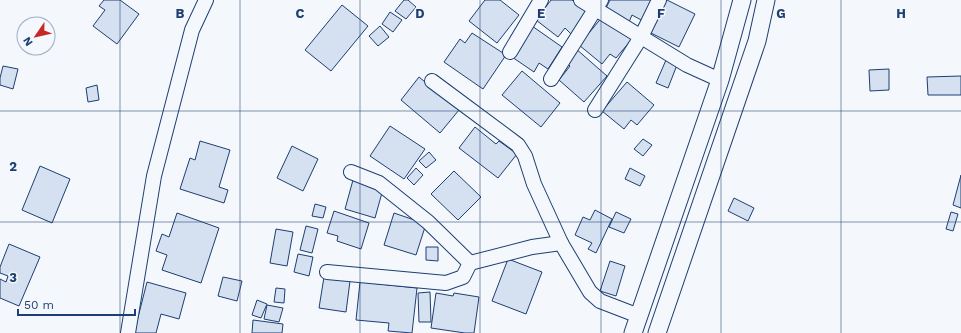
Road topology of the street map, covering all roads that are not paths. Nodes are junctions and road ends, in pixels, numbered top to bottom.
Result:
1 (206, 0) edge
2 (541, 0) edge
3 (581, 0) edge
4 (659, 0) edge
5 (742, 0) edge
6 (766, 0) edge
7 (598, 5) edge
8 (641, 37) junction
9 (510, 52) dead end
10 (551, 78) dead end
11 (720, 80) junction
12 (432, 81) dead end
13 (595, 110) dead end
14 (351, 172) dead end
15 (561, 243) junction
16 (470, 263) junction
17 (327, 272) dead end
18 (639, 316) junction
19 (128, 333) edge
20 (633, 333) edge
21 (657, 333) edge

1 - 19 street
2 - 9 street
3 - 7 street
4 - 8 street
5 - 11 street
6 - 21 street
7 - 8 street
7 - 10 street
8 - 11 street
8 - 13 street
11 - 18 street
12 - 15 street
14 - 16 street
15 - 16 street
15 - 18 street
16 - 17 street
18 - 20 street

